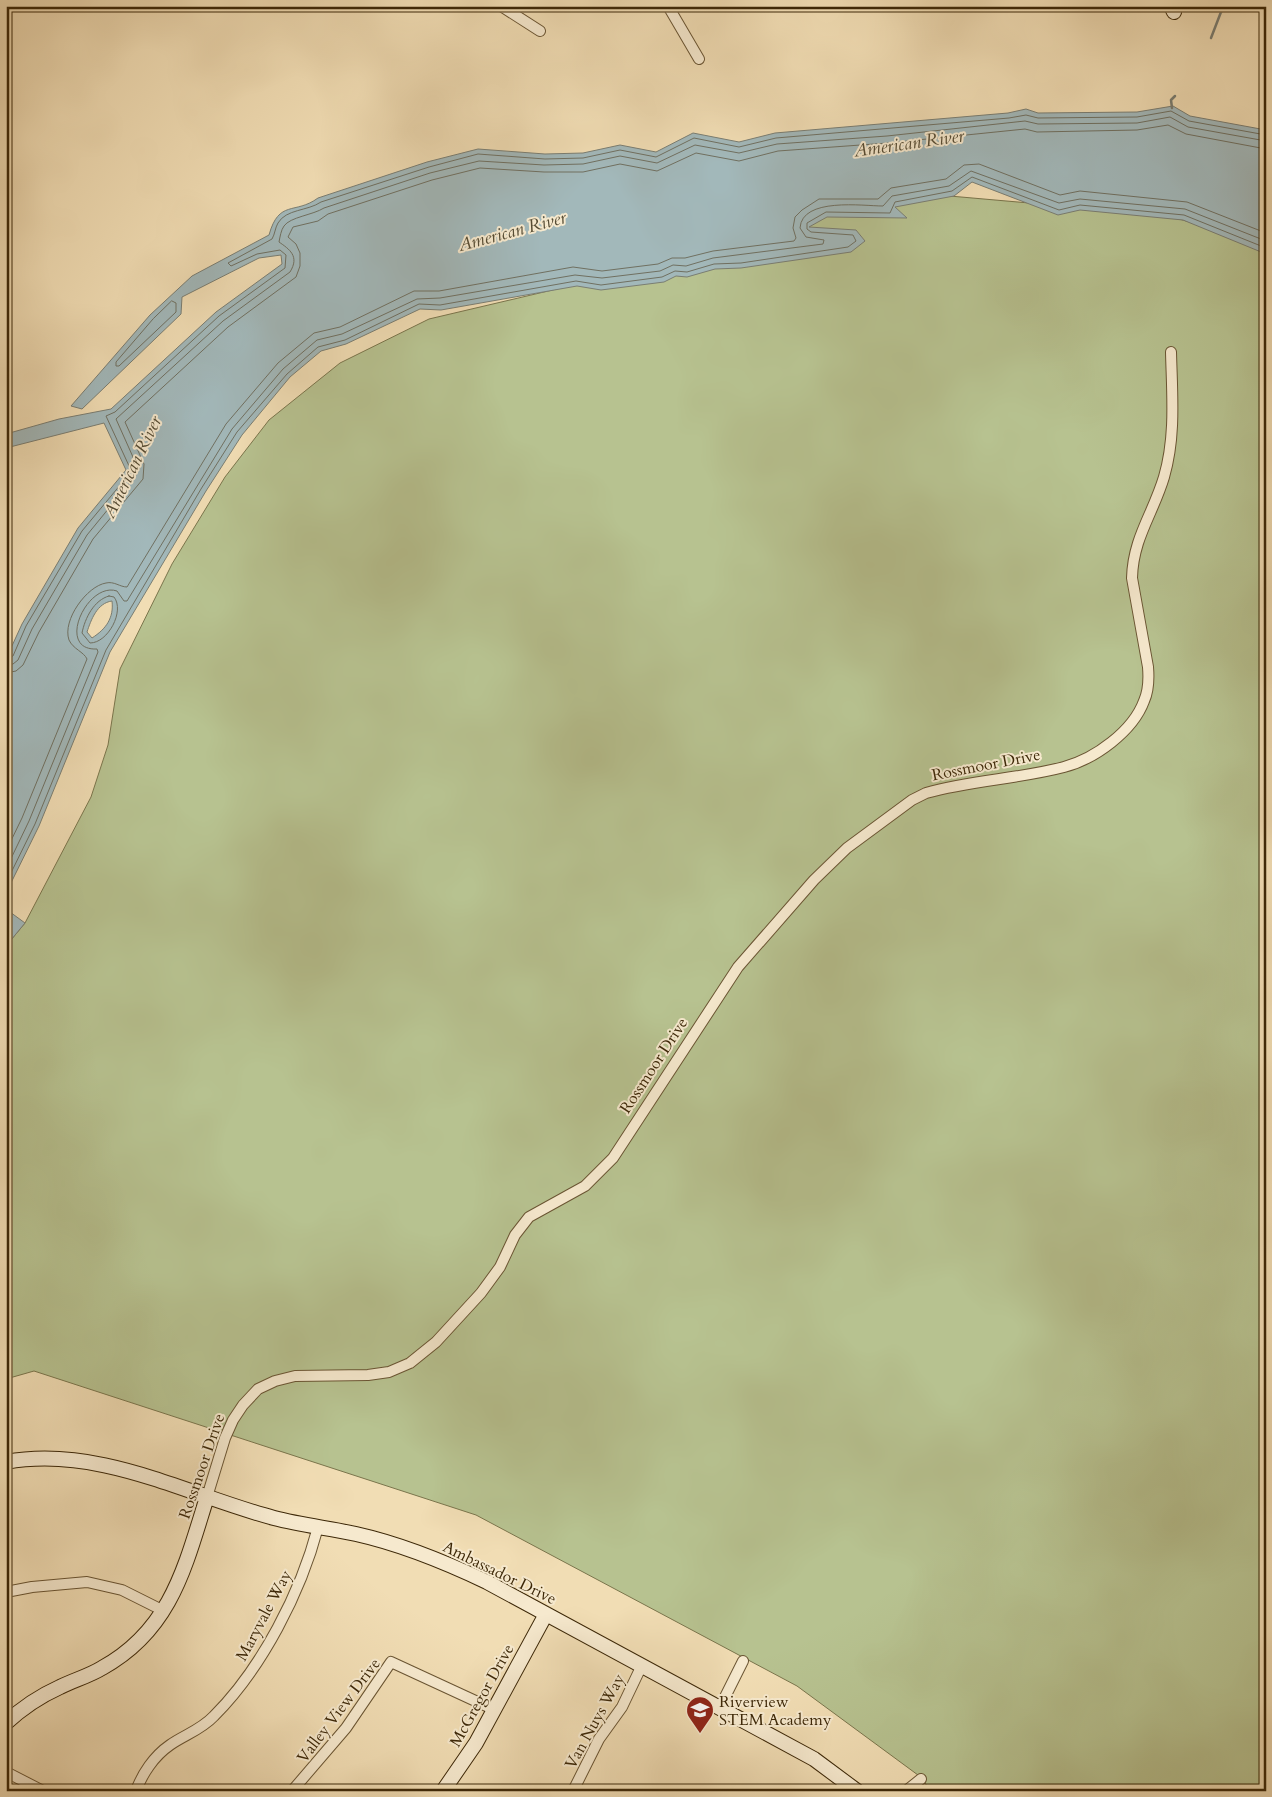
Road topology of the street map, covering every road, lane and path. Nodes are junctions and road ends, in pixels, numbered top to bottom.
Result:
1 (502, 6) edge
2 (668, 6) edge
3 (540, 31) dead end
4 (699, 59) dead end
5 (1171, 352) dead end
6 (6, 1462) edge
7 (207, 1497) junction
8 (318, 1527) junction
9 (6, 1592) edge
10 (164, 1611) junction
11 (546, 1614) junction
12 (743, 1661) dead end
13 (642, 1665) junction
14 (720, 1707) junction
15 (495, 1710) junction
16 (6, 1723) edge
17 (6, 1772) edge
18 (921, 1779) dead end
19 (43, 1791) edge
20 (136, 1791) edge
21 (292, 1791) edge
22 (443, 1791) edge
23 (573, 1791) edge
24 (857, 1791) edge
25 (906, 1791) edge

1 - 3 street
2 - 4 street
5 - 7 street, Rossmoor Drive
6 - 7 street, Ambassador Drive
7 - 8 street, Ambassador Drive
7 - 10 street, Rossmoor Drive
8 - 11 street, Ambassador Drive
8 - 20 street, Maryvale Way
9 - 10 street
10 - 16 street, Rossmoor Drive
11 - 13 street, Ambassador Drive
11 - 15 street, McGregor Drive
12 - 14 street
13 - 14 street, Ambassador Drive
13 - 23 street, Van Nuys Way
14 - 24 street, Ambassador Drive
15 - 21 street, Valley View Drive
15 - 22 street, McGregor Drive
17 - 19 street
18 - 25 street

